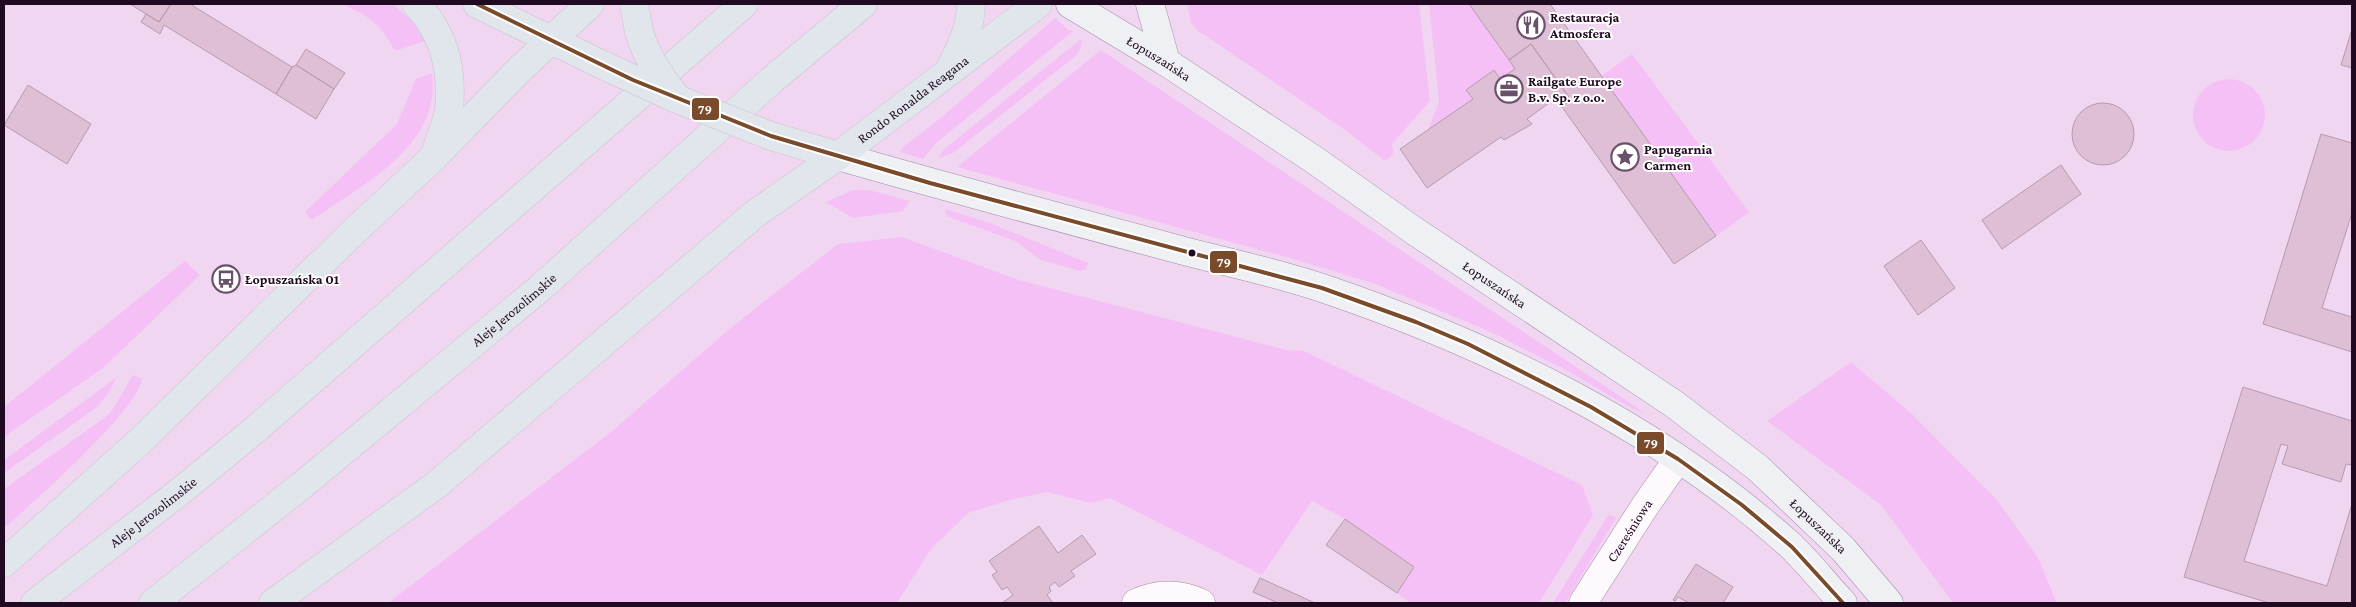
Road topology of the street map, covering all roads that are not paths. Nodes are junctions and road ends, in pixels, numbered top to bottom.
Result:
1 (416, 4) edge
2 (477, 4) edge
3 (590, 4) edge
4 (634, 4) edge
5 (744, 4) edge
6 (863, 4) edge
7 (971, 4) edge
8 (1038, 4) edge
9 (1070, 4) edge
10 (1150, 4) edge
11 (551, 41) junction
12 (1166, 62) junction
13 (947, 74) junction
14 (677, 99) junction
15 (838, 156) junction
16 (434, 157) junction
17 (1678, 460) junction
18 (4, 563) edge
19 (36, 603) edge
20 (153, 603) edge
21 (273, 603) edge
22 (1136, 603) edge
23 (1202, 603) edge
24 (1583, 603) edge
25 (1843, 603) edge
26 (1888, 603) edge

1 - 16 main road
2 - 11 main road
3 - 11 main road
4 - 14 main road, bridge
5 - 19 main road, Aleje Jerozolimskie
6 - 20 main road, Aleje Jerozolimskie
7 - 13 main road
8 - 13 main road, Rondo Ronalda Reagana
9 - 12 main road, Łopuszańska
10 - 12 main road
11 - 14 main road, bridge
11 - 16 main road
12 - 26 main road, Łopuszańska
13 - 15 main road, Rondo Ronalda Reagana
14 - 15 main road, bridge
15 - 17 main road
15 - 21 main road, Rondo Ronalda Reagana
16 - 18 main road
17 - 24 street, Czereśniowa
17 - 25 main road
22 - 23 street

